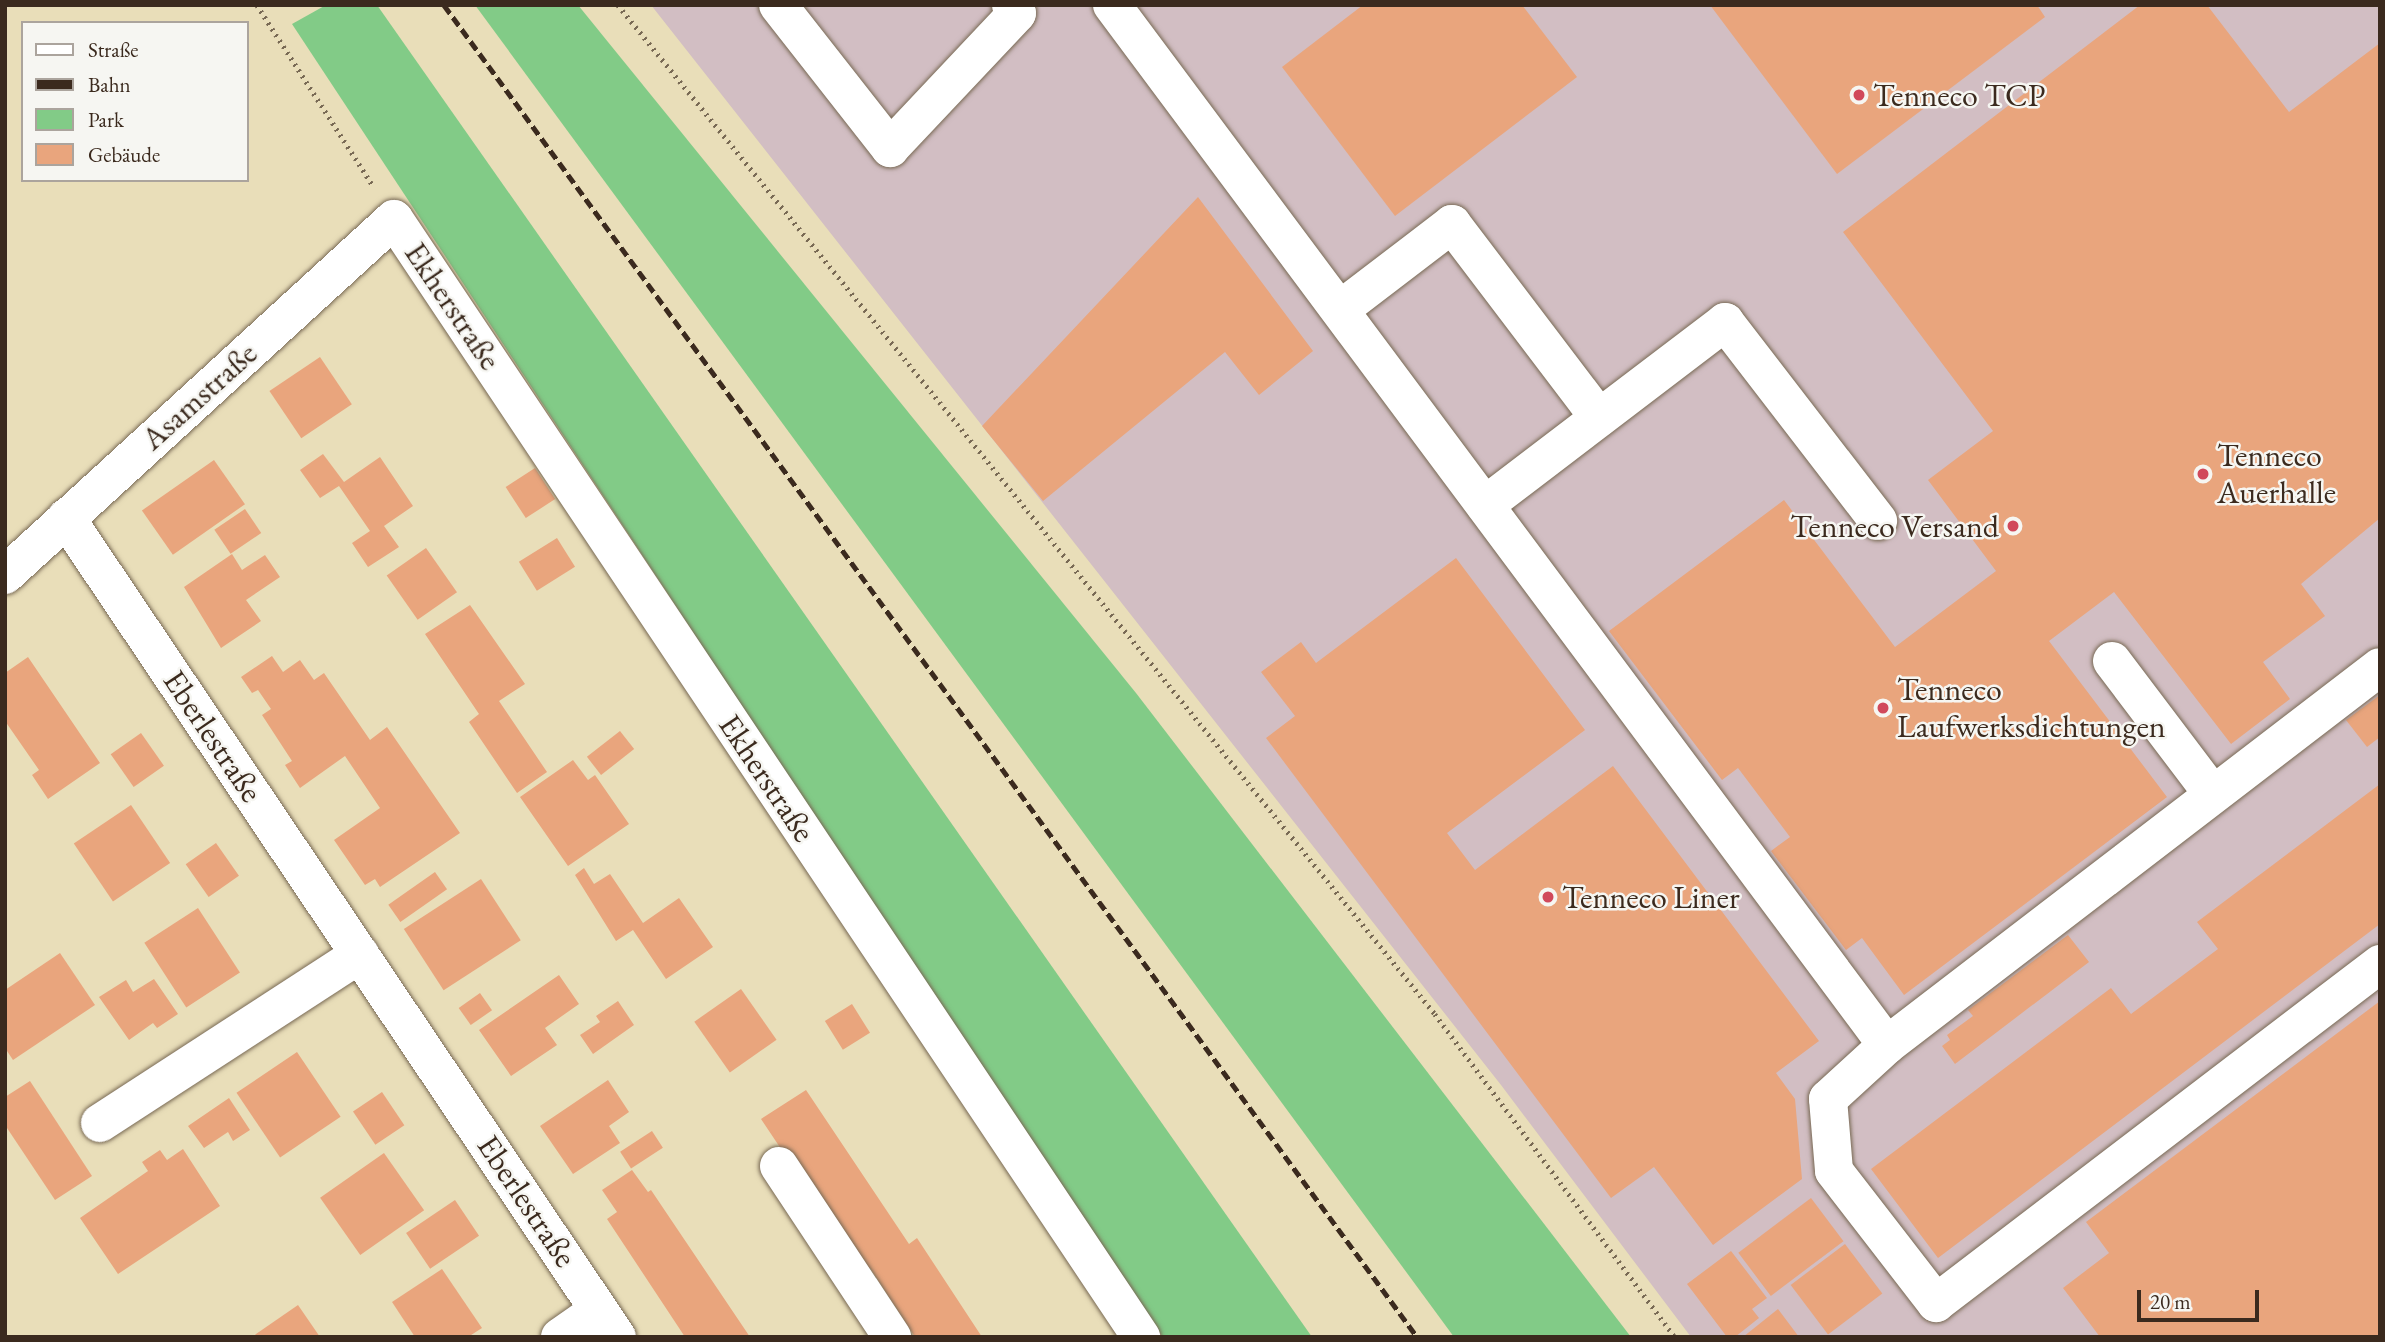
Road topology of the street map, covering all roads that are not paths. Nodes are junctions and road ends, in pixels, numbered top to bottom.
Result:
1 (778, 5) edge
2 (1011, 5) edge
3 (1112, 5) edge
4 (394, 219) joint
5 (1340, 309) junction
6 (1599, 418) junction
7 (1485, 505) junction
8 (66, 518) junction
9 (1878, 521) dead end
10 (5, 575) edge
11 (2112, 661) dead end
12 (2380, 667) edge
13 (2212, 793) junction
14 (360, 954) junction
15 (2380, 964) edge
16 (1887, 1045) junction
17 (100, 1123) dead end
18 (779, 1166) dead end
19 (608, 1323) edge
20 (560, 1337) edge
21 (892, 1337) edge
22 (1141, 1337) edge

1 - 2 street
3 - 5 street
4 - 8 street, Asamstraße
4 - 22 street, Ekherstraße
5 - 6 street
5 - 7 street
6 - 7 street
6 - 9 street
7 - 16 street
8 - 10 street, Asamstraße
8 - 14 street, Eberlestraße
11 - 13 street
12 - 13 street
13 - 16 street
14 - 17 street
14 - 19 street, Eberlestraße
15 - 16 street
18 - 21 street
19 - 20 street, Eberlestraße

